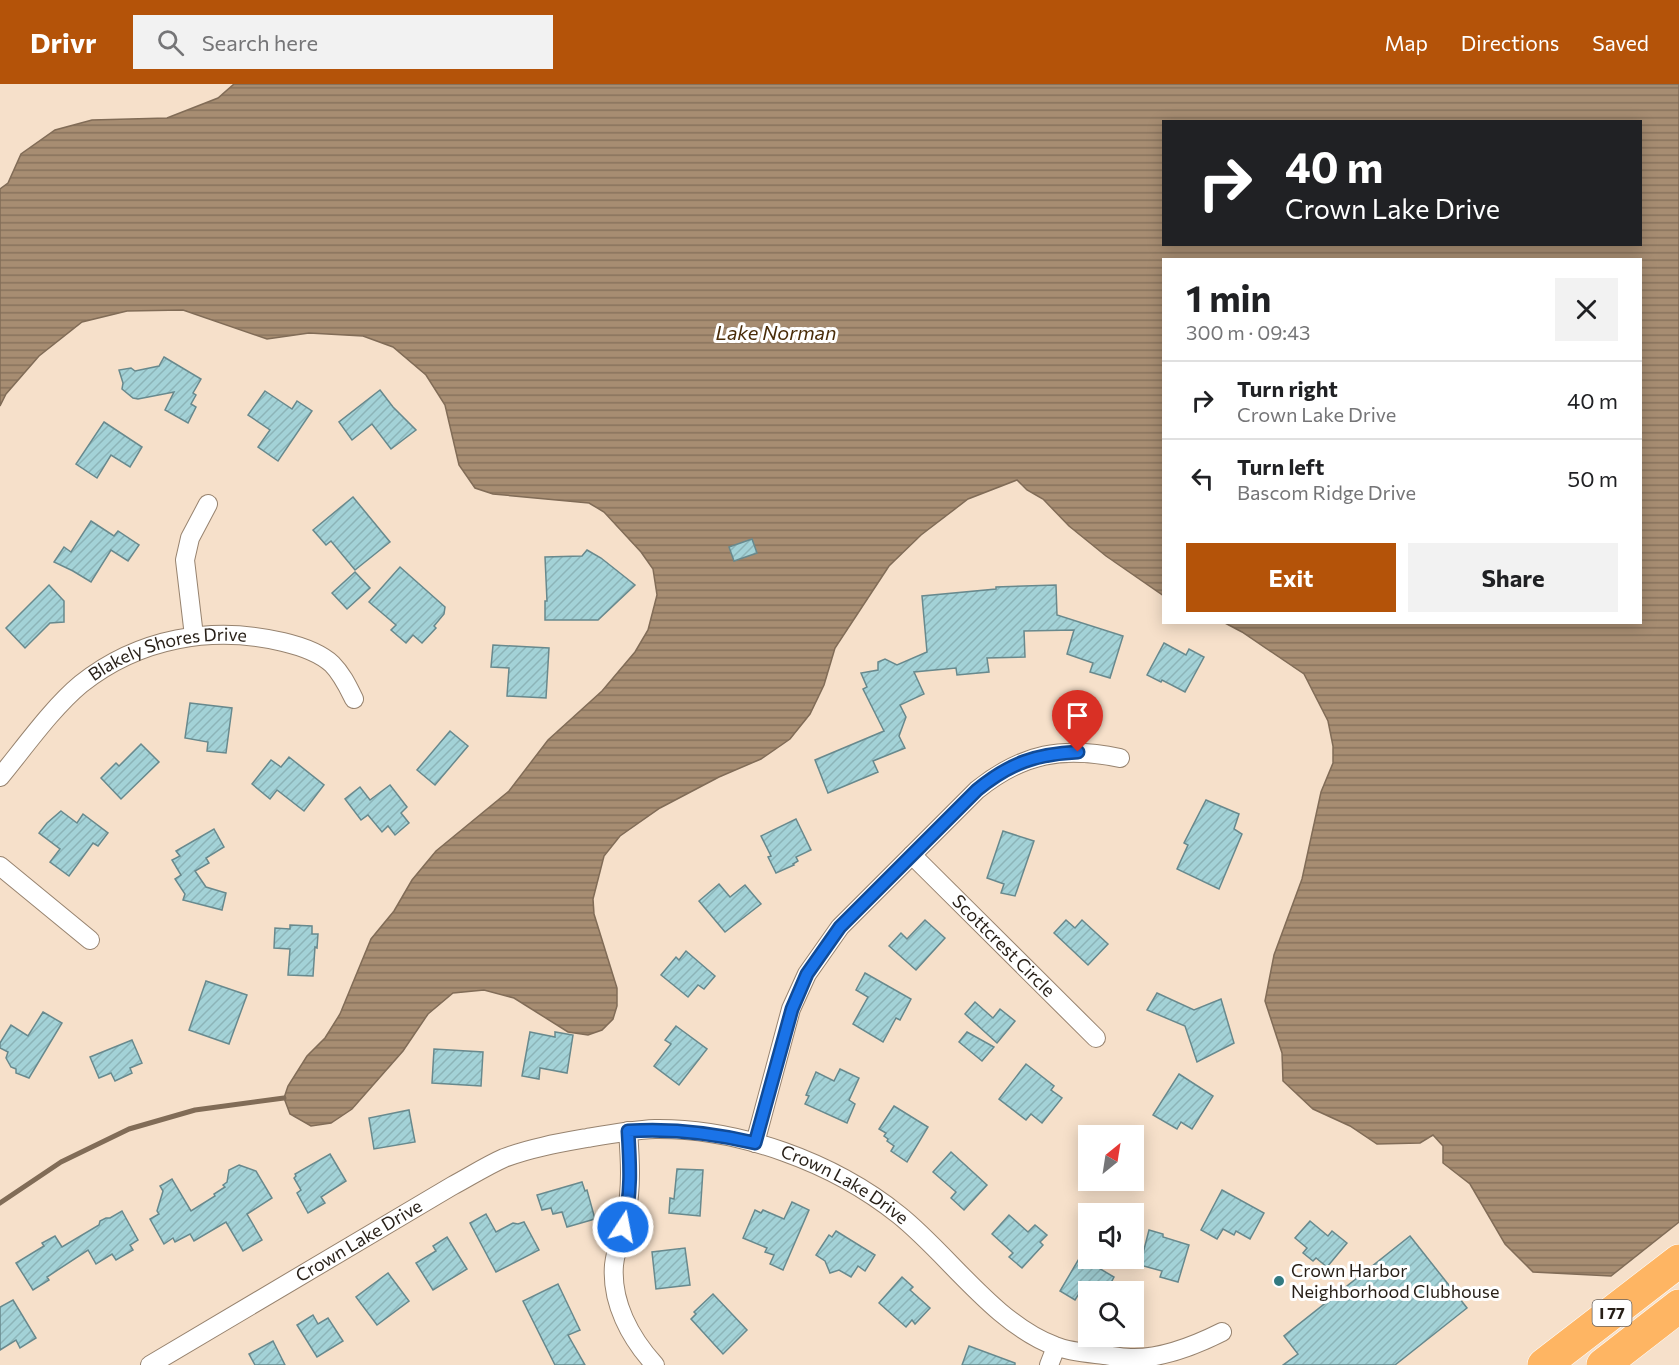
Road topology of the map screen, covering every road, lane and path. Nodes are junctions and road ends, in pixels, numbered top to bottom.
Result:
1 (208, 504) dead end
2 (194, 636) junction
3 (354, 699) dead end
4 (1120, 758) dead end
5 (0, 777) edge
6 (912, 855) junction
7 (0, 866) edge
8 (90, 940) dead end
9 (1096, 1038) dead end
10 (628, 1131) junction
11 (755, 1143) junction
12 (1679, 1260) edge
13 (1679, 1284) edge
14 (1679, 1306) edge
15 (1679, 1329) edge
16 (1222, 1332) dead end
17 (1056, 1347) junction
18 (150, 1365) edge
19 (655, 1365) edge
20 (1049, 1365) edge
21 (1544, 1365) edge
22 (1574, 1365) edge
23 (1603, 1365) edge
24 (1632, 1365) edge

1 - 2 street
2 - 3 street, Blakely Shores Drive
2 - 5 street, Blakely Shores Drive
4 - 6 street
6 - 9 street, Scottcrest Circle
6 - 11 street
7 - 8 street
10 - 11 street, Crown Lake Drive
10 - 18 street, Crown Lake Drive
10 - 19 street
11 - 17 street, Crown Lake Drive
12 - 21 highway, I 77
13 - 22 highway, I 77
14 - 23 highway, I 77
15 - 24 highway
16 - 17 street, Crown Lake Drive
17 - 20 street

